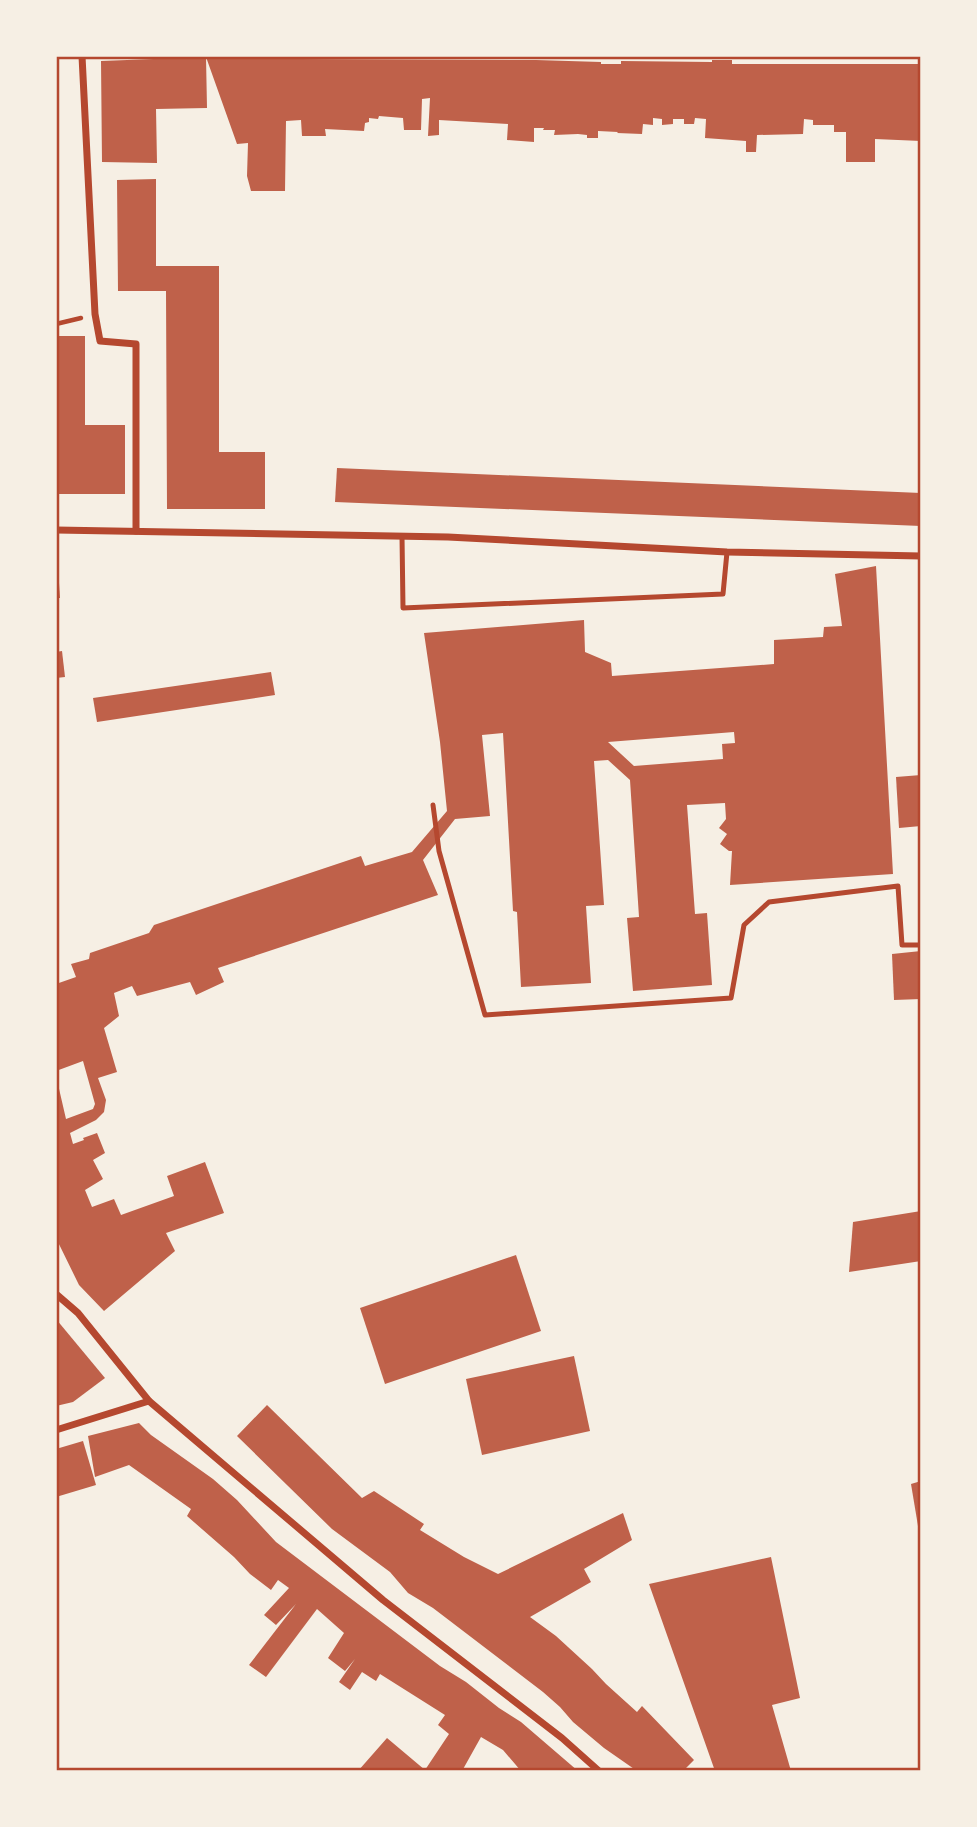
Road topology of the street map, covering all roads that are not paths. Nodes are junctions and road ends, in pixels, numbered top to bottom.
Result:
1 (82, 56) edge
2 (56, 530) edge
3 (136, 531) junction
4 (402, 536) junction
5 (727, 552) junction
6 (921, 556) edge
7 (433, 805) dead end
8 (921, 945) edge
9 (56, 1294) edge
10 (149, 1401) junction
11 (56, 1430) edge
12 (599, 1771) edge

1 - 3 street
2 - 3 street
3 - 4 street
4 - 5 street
4 - 5 lane
5 - 6 street
7 - 8 lane
9 - 10 street
10 - 11 street
10 - 12 street

